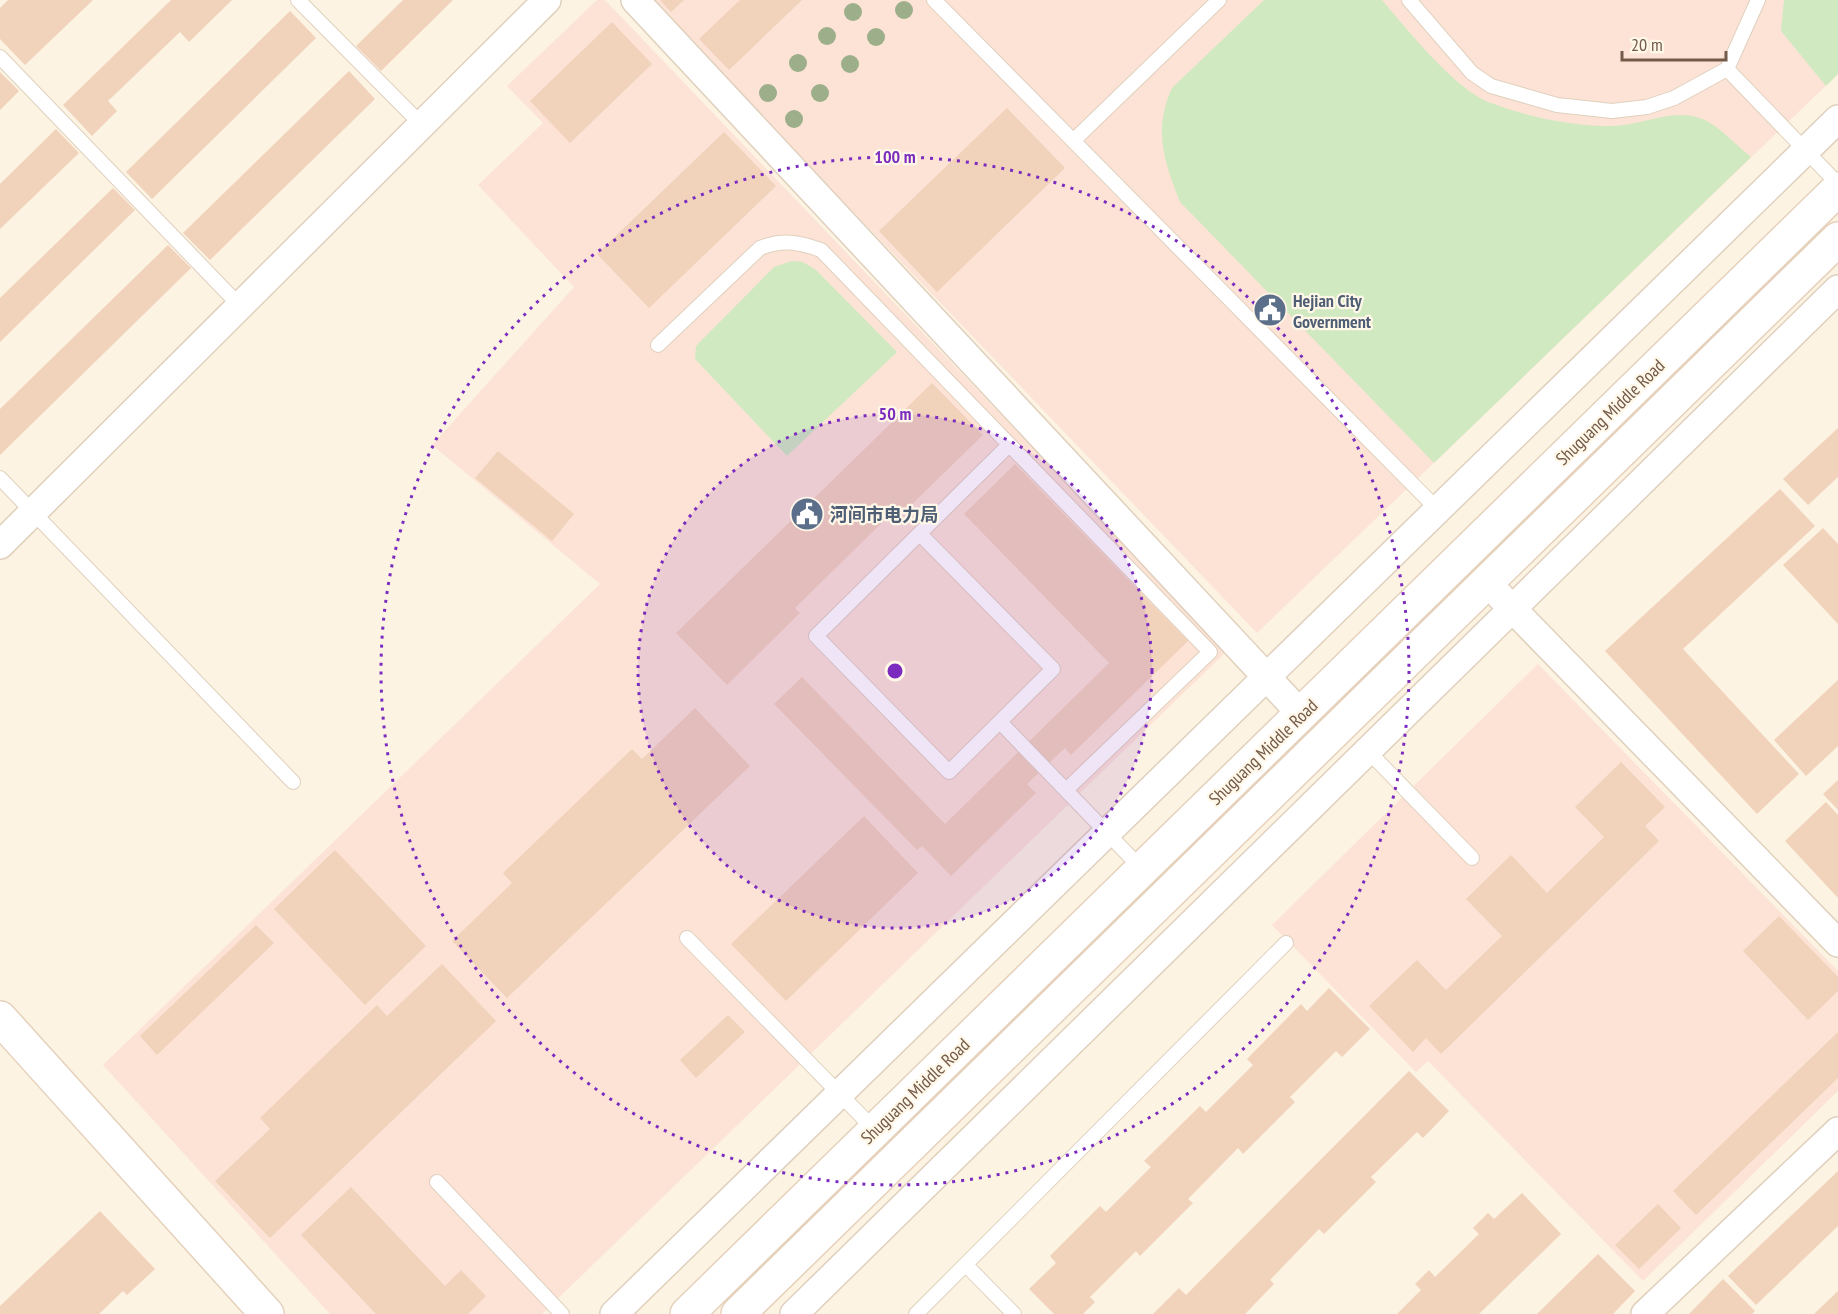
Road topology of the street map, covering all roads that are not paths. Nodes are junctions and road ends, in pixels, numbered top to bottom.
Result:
1 (298, 0) edge
2 (547, 0) edge
3 (635, 0) edge
4 (934, 0) edge
5 (1219, 0) edge
6 (1409, 0) edge
7 (1758, 0) edge
8 (0, 57) edge
9 (1727, 69) junction
10 (1838, 119) edge
11 (422, 125) junction
12 (1073, 141) junction
13 (1805, 150) junction
14 (1837, 191) edge
15 (1838, 239) edge
16 (1838, 289) edge
17 (240, 306) junction
18 (658, 345) dead end
19 (1009, 445) junction
20 (0, 478) edge
21 (1438, 510) junction
22 (33, 512) junction
23 (920, 534) junction
24 (0, 545) edge
25 (1487, 583) junction
26 (1512, 609) junction
27 (1267, 676) junction
28 (1301, 714) junction
29 (1000, 722) junction
30 (1368, 751) junction
31 (293, 782) dead end
32 (1066, 790) junction
33 (1107, 833) junction
34 (1472, 858) dead end
35 (1142, 869) junction
36 (687, 938) dead end
37 (1286, 943) dead end
38 (1838, 944) edge
39 (0, 1018) edge
40 (840, 1094) junction
41 (875, 1130) junction
42 (1838, 1131) edge
43 (437, 1182) dead end
44 (966, 1265) junction
45 (267, 1314) edge
46 (562, 1314) edge
47 (614, 1314) edge
48 (687, 1314) edge
49 (738, 1314) edge
50 (794, 1314) edge
51 (916, 1314) edge
52 (1014, 1314) edge
53 (1645, 1314) edge

1 - 11 lane
2 - 11 street
3 - 27 street
4 - 12 lane
5 - 12 lane
6 - 9 lane
7 - 9 lane
8 - 17 lane
9 - 13 lane
10 - 13 street
11 - 17 street
12 - 21 lane
13 - 14 lane
13 - 21 street
14 - 28 main road, Shuguang Middle Road
15 - 25 main road, Shuguang Middle Road
16 - 26 street
17 - 22 street
18 - 19 lane
19 - 23 lane
19 - 32 lane
20 - 22 lane
21 - 27 street
22 - 24 street
22 - 31 lane
23 - 29 lane
23 - 29 lane
25 - 26 street
25 - 49 main road, Shuguang Middle Road
26 - 30 street
26 - 38 street
27 - 28 street
27 - 33 street
28 - 35 main road, Shuguang Middle Road
29 - 32 lane
30 - 34 lane
30 - 50 street
32 - 33 lane
33 - 35 lane
33 - 40 street
35 - 41 main road, Shuguang Middle Road
36 - 40 lane
37 - 44 lane
39 - 45 main road
40 - 41 lane
40 - 47 street
41 - 48 main road, Shuguang Middle Road
42 - 53 street
43 - 46 lane
44 - 51 lane
44 - 52 lane

